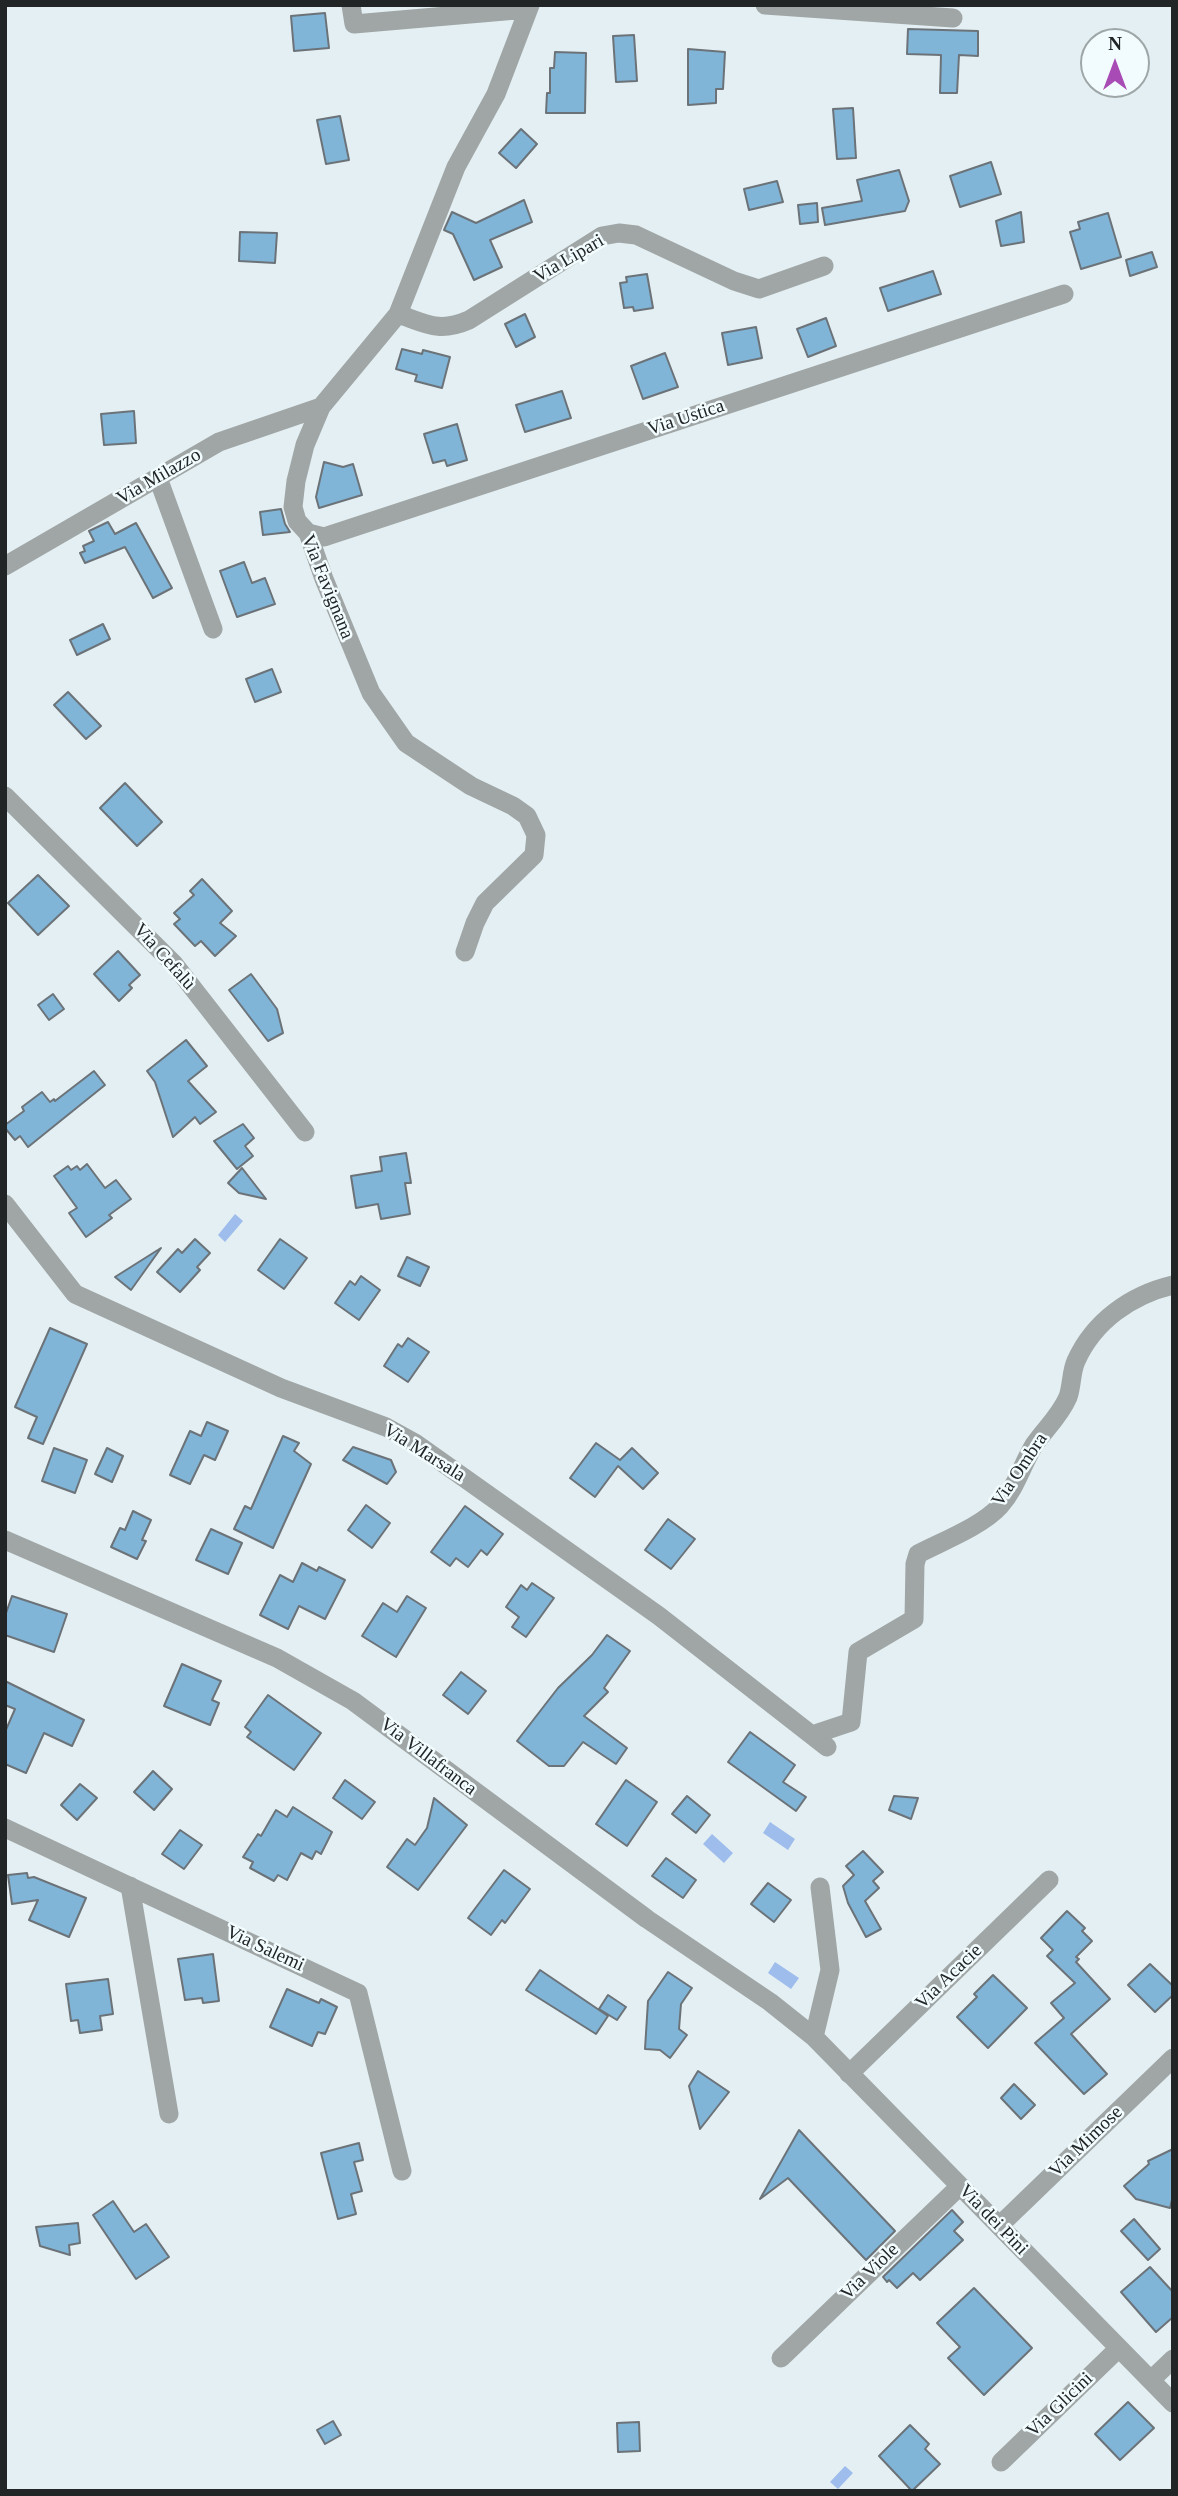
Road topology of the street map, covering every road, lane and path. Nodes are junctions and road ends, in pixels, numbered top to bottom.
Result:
1 (351, 5) edge
2 (765, 5) edge
3 (529, 7) edge
4 (953, 18) dead end
5 (824, 266) dead end
6 (1064, 294) dead end
7 (398, 314) junction
8 (321, 407) junction
9 (158, 478) junction
10 (308, 533) junction
11 (5, 566) edge
12 (213, 629) dead end
13 (5, 796) edge
14 (465, 952) dead end
15 (305, 1132) dead end
16 (5, 1204) edge
17 (1173, 1285) edge
18 (5, 1540) edge
19 (820, 1741) joint
20 (5, 1828) edge
21 (1049, 1880) dead end
22 (130, 1886) junction
23 (820, 1887) dead end
24 (814, 2037) junction
25 (1173, 2058) edge
26 (849, 2074) junction
27 (169, 2114) dead end
28 (402, 2171) dead end
29 (960, 2186) junction
30 (999, 2226) junction
31 (1119, 2348) junction
32 (781, 2358) dead end
33 (1173, 2359) edge
34 (1151, 2381) junction
35 (1173, 2403) edge
36 (1001, 2462) dead end

1 - 3 street
2 - 4 street
3 - 7 street, Via Favignana
5 - 7 street, Via Lipari
6 - 10 street, Via Ustica
7 - 8 street, Via Favignana
8 - 9 street, Via Milazzo
8 - 10 street, Via Favignana
9 - 11 street, Via Milazzo
9 - 12 street
10 - 14 street, Via Favignana
13 - 15 street, Via Cefalù
16 - 19 street, Via Marsala
17 - 19 street, Via Ombra
18 - 24 street, Via Villafranca
20 - 22 street, Via Salemi
21 - 26 street, Via Acacie
22 - 27 street
22 - 28 street, Via Salemi
23 - 24 street
24 - 26 street, Via dei Pini
25 - 30 street, Via Mimose
26 - 29 street, Via dei Pini
29 - 30 street, Via dei Pini
29 - 32 street, Via Viole
30 - 31 street, Via dei Pini
31 - 34 street, Via dei Pini
31 - 36 street, Via Glicini
33 - 34 street
34 - 35 street, Via dei Pini

